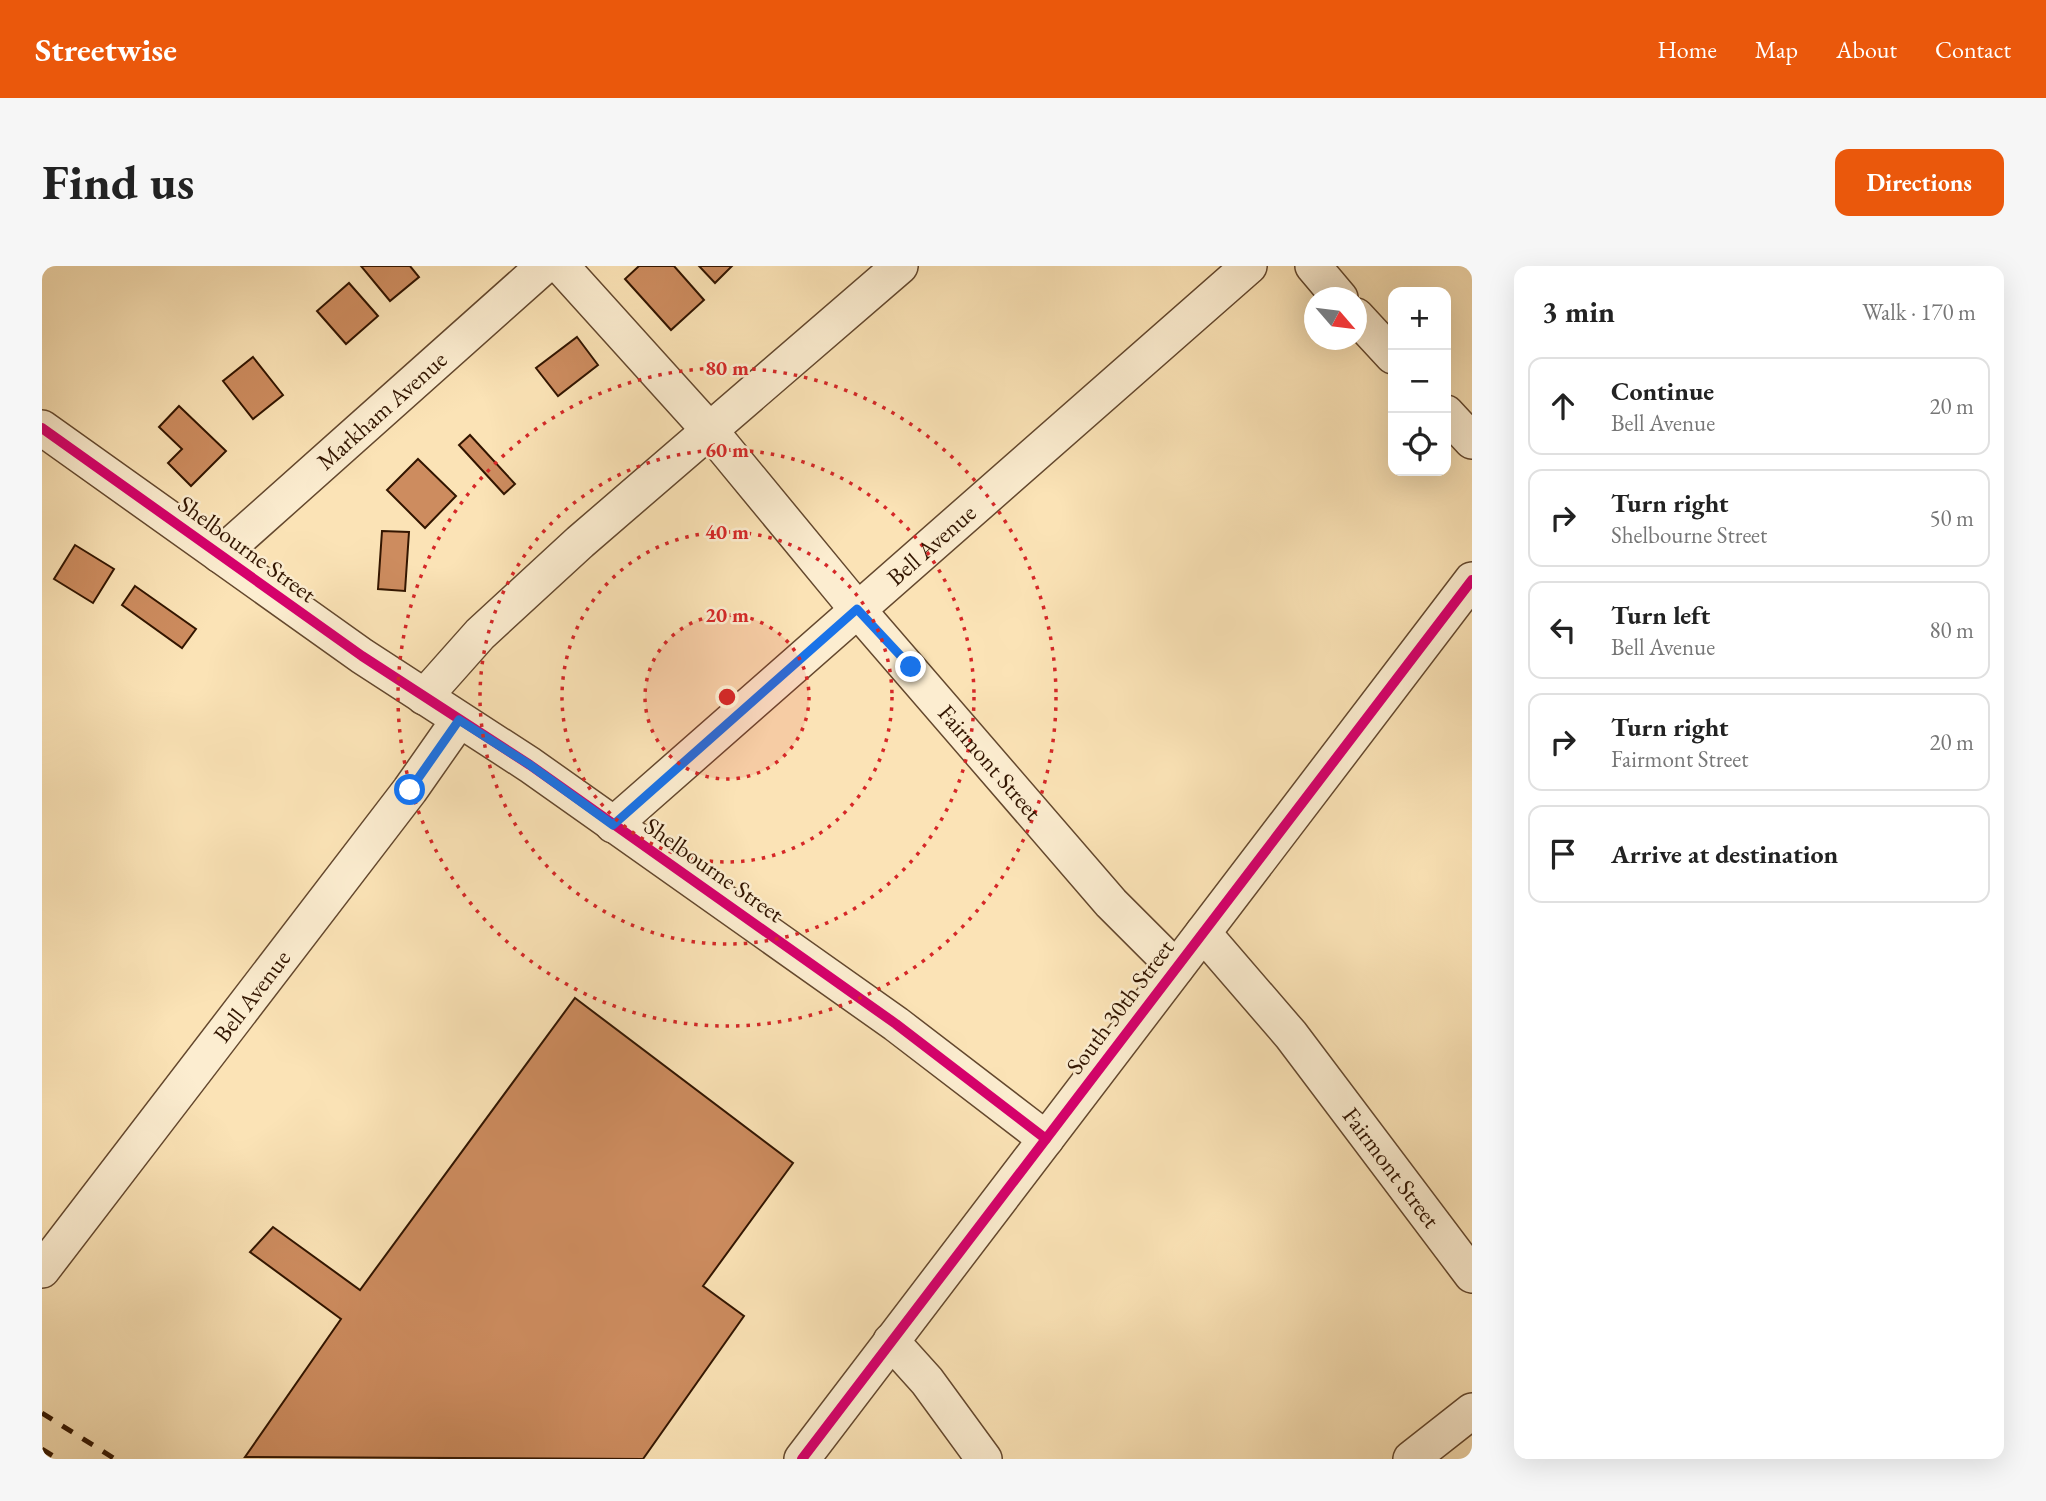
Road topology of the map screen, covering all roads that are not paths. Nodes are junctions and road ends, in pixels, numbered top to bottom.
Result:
1 (544, 266) edge
2 (561, 266) edge
3 (900, 266) edge
4 (1249, 266) edge
5 (1313, 266) edge
6 (1331, 287) edge
7 (1367, 328) edge
8 (1388, 351) edge
9 (1451, 418) edge
10 (42, 428) edge
11 (711, 432) junction
12 (1472, 441) edge
13 (220, 555) junction
14 (1472, 580) edge
15 (857, 609) junction
16 (424, 697) junction
17 (459, 720) junction
18 (613, 825) junction
19 (1203, 933) junction
20 (1176, 968) junction
21 (1046, 1139) junction
22 (42, 1270) edge
23 (1472, 1275) edge
24 (891, 1341) junction
25 (1472, 1411) edge
26 (802, 1459) edge
27 (984, 1459) edge
28 (1411, 1459) edge

1 - 13 street, Markham Avenue
2 - 11 street, Fairmont Street
3 - 11 street
4 - 15 street, Bell Avenue
5 - 6 street
7 - 8 street
9 - 12 street
10 - 13 street, Shelbourne Street
11 - 15 street, Fairmont Street
11 - 16 street
13 - 16 street, Shelbourne Street
14 - 19 street, South 30th Street
15 - 18 street, Bell Avenue
15 - 20 street, Fairmont Street
16 - 17 street, Shelbourne Street
17 - 18 street, Shelbourne Street
17 - 22 street, Bell Avenue
18 - 21 street, Shelbourne Street
19 - 20 street, South 30th Street
19 - 23 street, Fairmont Street
20 - 21 street, South 30th Street
21 - 24 street, South 30th Street
24 - 26 street, South 30th Street
24 - 27 street
25 - 28 street

